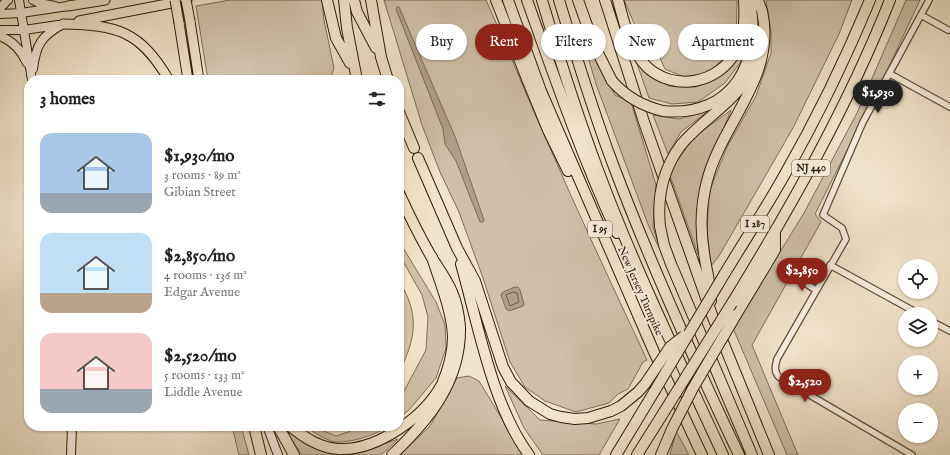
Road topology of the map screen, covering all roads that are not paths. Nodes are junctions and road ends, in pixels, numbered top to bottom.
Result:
1 (8, 0) edge
2 (19, 0) edge
3 (33, 0) edge
4 (105, 0) edge
5 (175, 0) edge
6 (187, 0) edge
7 (327, 0) edge
8 (338, 0) edge
9 (344, 0) edge
10 (354, 0) edge
11 (371, 0) edge
12 (496, 0) edge
13 (508, 0) edge
14 (527, 0) edge
15 (542, 0) edge
16 (559, 0) edge
17 (578, 0) edge
18 (605, 0) edge
19 (618, 0) edge
20 (744, 0) edge
21 (870, 0) edge
22 (890, 0) edge
23 (929, 0) edge
24 (755, 1) edge
25 (68, 6) junction
26 (0, 8) edge
27 (21, 13) junction
28 (0, 14) edge
29 (921, 15) junction
30 (63, 24) junction
31 (347, 28) junction
32 (0, 30) edge
33 (24, 30) junction
34 (948, 30) dead end
35 (0, 36) edge
36 (381, 57) junction
37 (354, 69) junction
38 (890, 74) junction
39 (31, 75) edge
40 (32, 75) edge
41 (32, 75) edge
42 (165, 75) edge
43 (187, 75) edge
44 (198, 75) edge
45 (356, 75) edge
46 (386, 75) edge
47 (950, 107) edge
48 (404, 124) edge
49 (414, 148) dead end
50 (418, 158) dead end
51 (404, 203) edge
52 (591, 208) junction
53 (775, 233) junction
54 (457, 248) junction
55 (432, 258) junction
56 (830, 265) junction
57 (638, 268) junction
58 (797, 278) dead end
59 (816, 290) junction
60 (906, 307) edge
61 (712, 315) junction
62 (938, 325) edge
63 (689, 331) junction
64 (950, 331) edge
65 (404, 425) edge
66 (72, 431) edge
67 (256, 431) edge
68 (257, 431) edge
69 (269, 431) edge
70 (281, 431) edge
71 (297, 431) edge
72 (396, 431) edge
73 (71, 455) edge
74 (261, 455) edge
75 (266, 455) edge
76 (278, 455) edge
77 (294, 455) edge
78 (392, 455) edge
79 (529, 455) edge
80 (616, 455) edge
81 (637, 455) edge
82 (660, 455) edge
83 (702, 455) edge
84 (723, 455) edge
85 (739, 455) edge
86 (752, 455) edge
87 (769, 455) edge
88 (912, 455) edge

1 - 26 main road
2 - 27 main road
3 - 25 main road
4 - 25 main road
5 - 43 main road, bridge
6 - 30 main road
6 - 44 main road, bridge
7 - 37 highway
8 - 31 highway
9 - 31 highway
10 - 36 highway
11 - 36 highway
12 - 52 highway
13 - 52 highway, New Jersey Turnpike / I 95
14 - 57 highway
15 - 57 highway, New Jersey Turnpike / I 95
16 - 85 highway, New Jersey Turnpike
17 - 24 highway, bridge
18 - 61 highway
19 - 20 highway
21 - 63 highway, I 287, bridge
22 - 53 highway, NJ 440
23 - 29 street
24 - 61 highway
24 - 86 highway, bridge
25 - 27 main road
27 - 28 main road
27 - 33 main road
29 - 34 street
29 - 38 street
30 - 33 main road
30 - 40 main road
30 - 42 main road
31 - 37 highway
32 - 33 main road
33 - 41 main road
35 - 39 main road
36 - 46 highway
37 - 45 highway
38 - 47 street
38 - 56 street
48 - 49 highway
50 - 54 highway
51 - 55 highway
52 - 83 highway, New Jersey Turnpike / I 95
53 - 81 highway, NJ 440, bridge
53 - 82 highway, bridge
54 - 63 highway, bridge
54 - 79 highway
55 - 65 highway
55 - 78 highway
56 - 59 street
56 - 60 street
57 - 84 highway, New Jersey Turnpike / I 95
58 - 59 street
59 - 88 street
61 - 87 highway
62 - 64 street
63 - 80 highway, bridge
66 - 73 main road
67 - 74 highway
68 - 75 main road
69 - 76 main road
70 - 77 highway
71 - 72 highway

